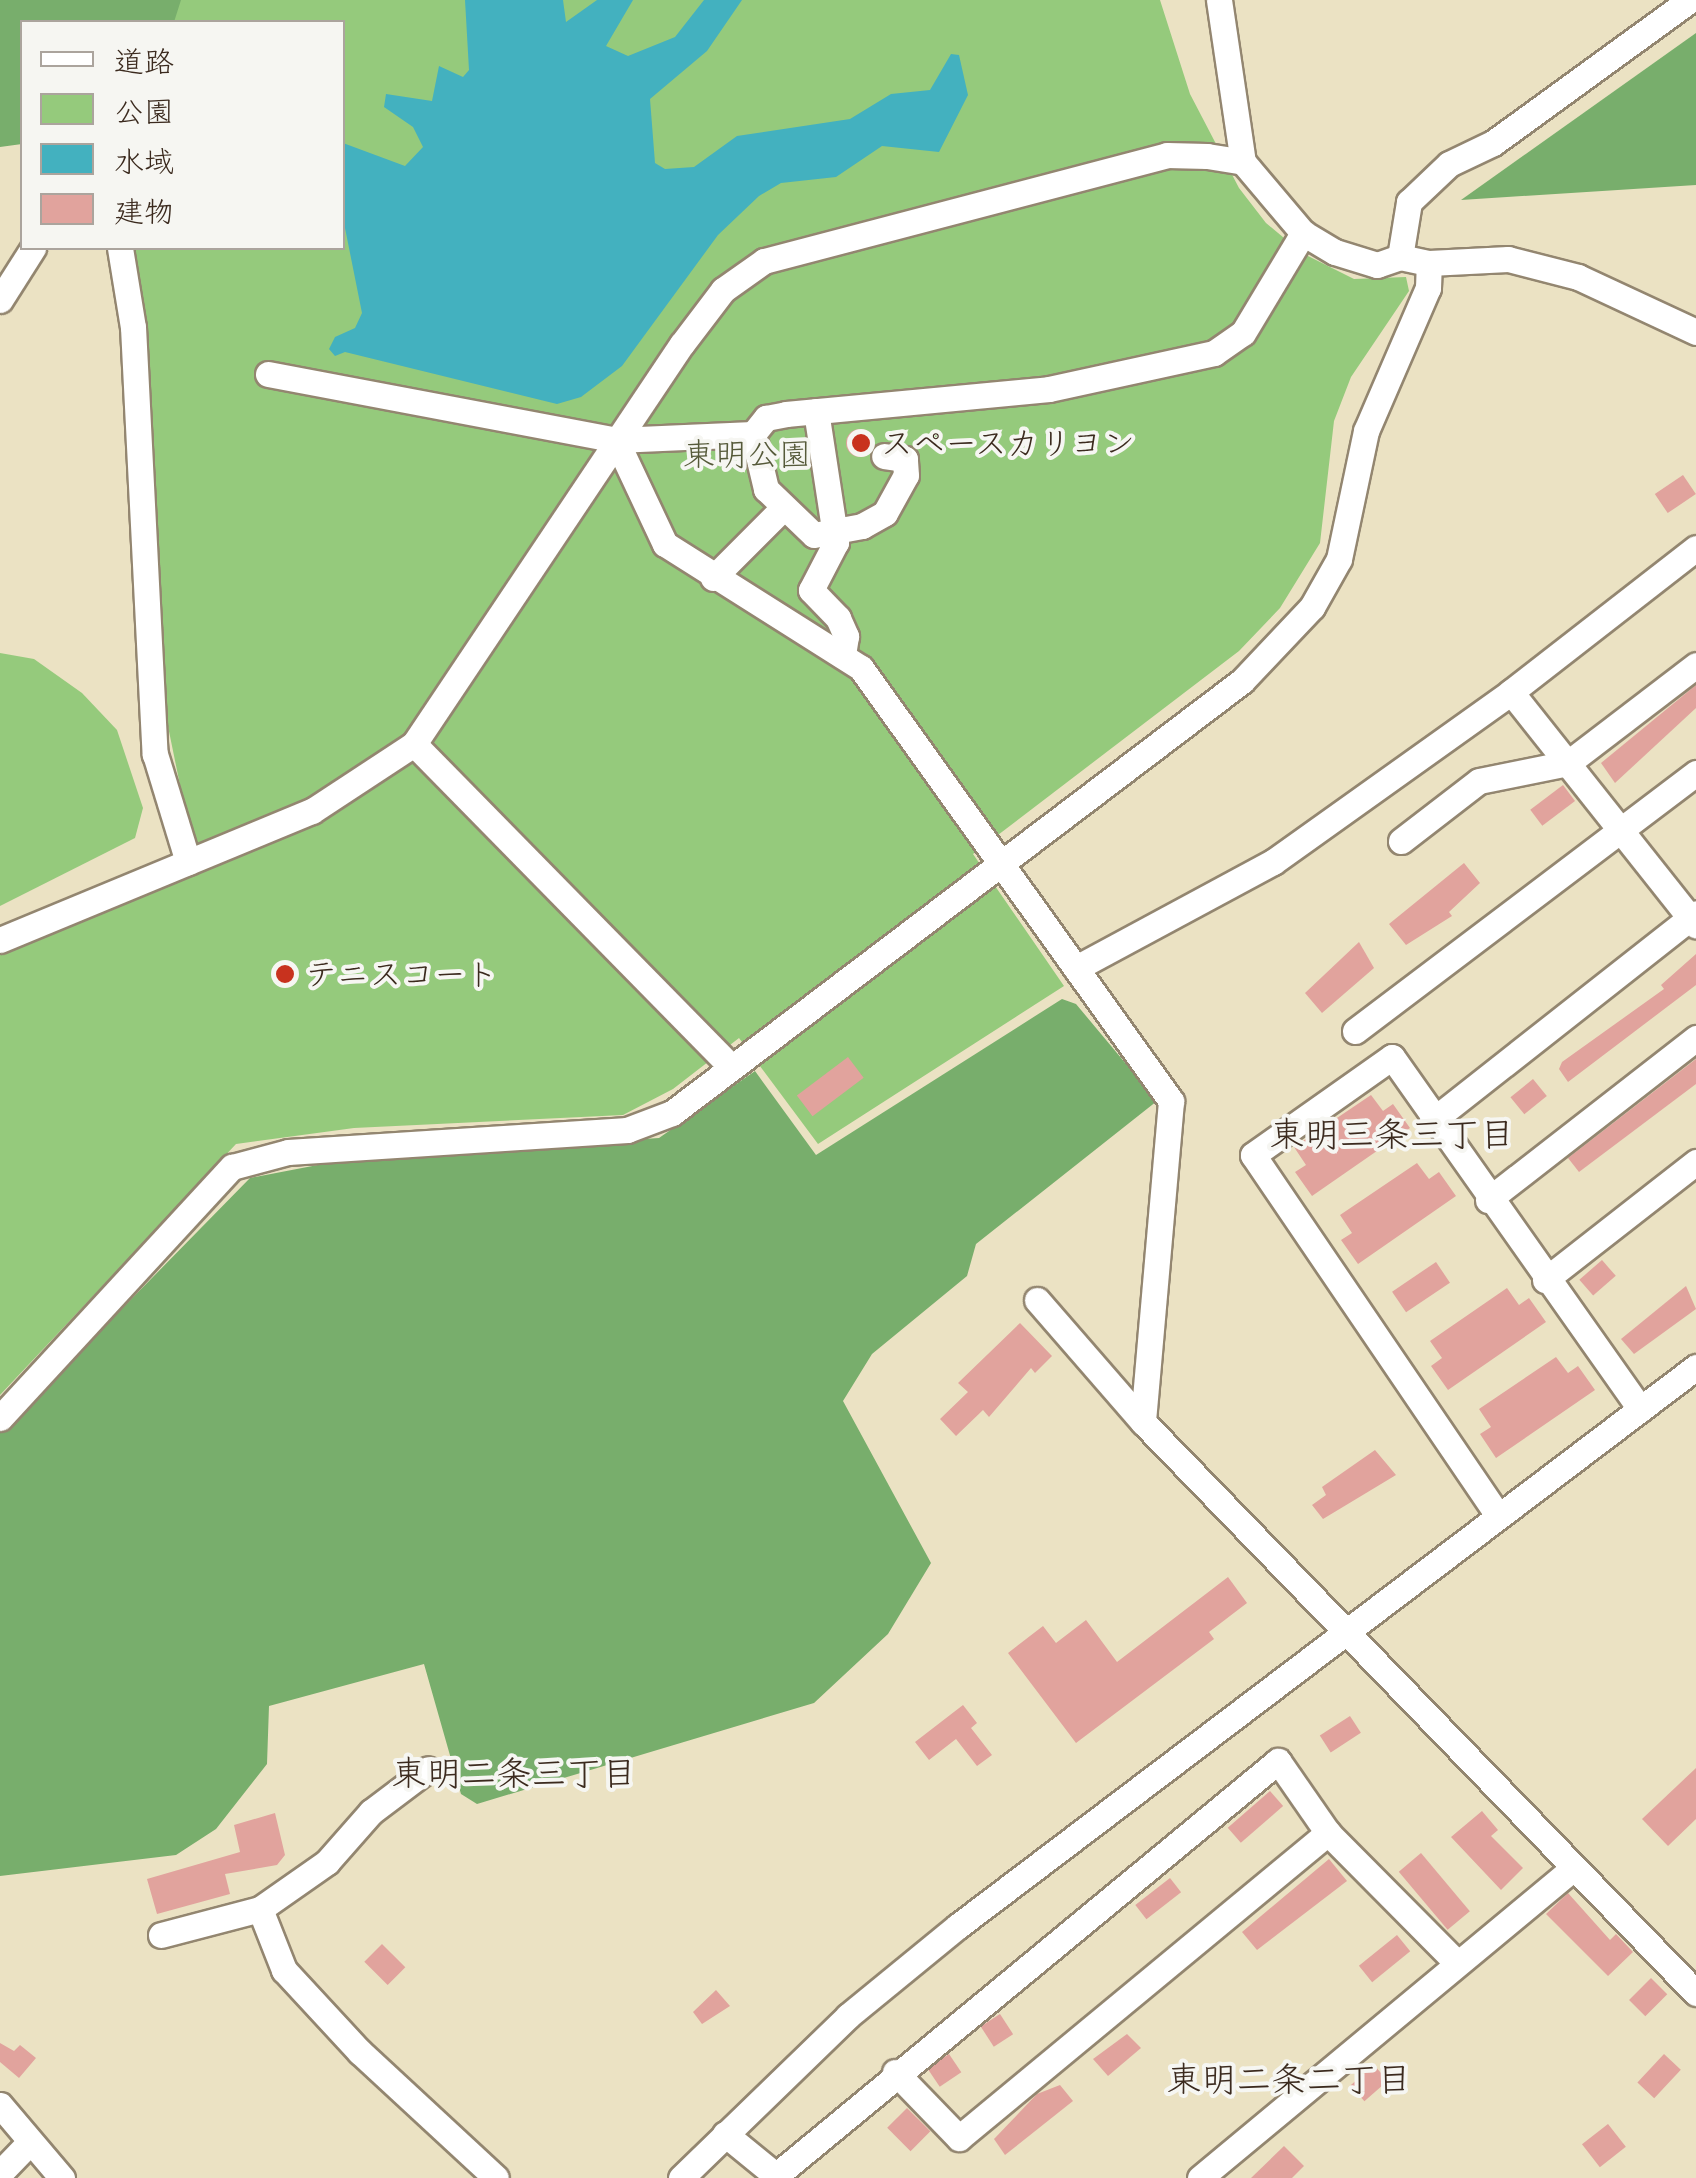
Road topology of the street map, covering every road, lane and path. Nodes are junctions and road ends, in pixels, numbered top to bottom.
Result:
1 (1220, 0) edge
2 (1690, 0) edge
3 (1243, 162) junction
4 (1303, 233) junction
5 (32, 250) edge
6 (120, 250) edge
7 (1400, 257) junction
8 (1429, 263) junction
9 (0, 300) edge
10 (1696, 332) edge
11 (268, 374) dead end
12 (816, 410) junction
13 (753, 434) junction
14 (616, 440) junction
15 (884, 456) dead end
16 (782, 509) junction
17 (835, 533) junction
18 (1696, 548) edge
19 (712, 578) junction
20 (843, 656) junction
21 (1696, 665) edge
22 (1512, 692) junction
23 (414, 744) junction
24 (1568, 764) junction
25 (1696, 773) edge
26 (1622, 830) junction
27 (1401, 840) dead end
28 (1000, 860) junction
29 (188, 862) junction
30 (1694, 919) edge
31 (0, 940) edge
32 (1076, 968) junction
33 (1355, 1031) dead end
34 (1696, 1038) edge
35 (729, 1064) junction
36 (1432, 1121) junction
37 (1696, 1162) edge
38 (1488, 1200) junction
39 (1545, 1280) junction
40 (1037, 1300) dead end
41 (1696, 1367) edge
42 (1640, 1409) junction
43 (0, 1418) edge
44 (1143, 1422) junction
45 (1497, 1514) junction
46 (1346, 1632) junction
47 (428, 1768) dead end
48 (1328, 1833) junction
49 (1571, 1870) junction
50 (260, 1909) junction
51 (161, 1935) dead end
52 (1457, 1963) junction
53 (1696, 1993) edge
54 (896, 2072) junction
55 (0, 2105) edge
56 (726, 2134) junction
57 (28, 2144) junction
58 (0, 2173) edge
59 (775, 2177) edge
60 (62, 2178) edge
61 (496, 2178) edge
62 (681, 2178) edge
63 (1200, 2178) edge

1 - 3 street
2 - 7 street
3 - 4 street
3 - 14 street
4 - 7 street
4 - 12 street
5 - 9 street
6 - 29 street
7 - 8 street
8 - 10 street
8 - 28 street
11 - 14 street
12 - 13 street
12 - 17 street
13 - 14 street
13 - 16 street
14 - 19 street
14 - 23 street
15 - 17 street
16 - 17 street
16 - 19 street
17 - 20 street
18 - 22 street
19 - 20 street
20 - 28 street
21 - 24 street
22 - 24 street
22 - 32 street
23 - 29 street
23 - 35 street
24 - 26 street
24 - 27 street
25 - 26 street
26 - 30 street
26 - 33 street
28 - 32 street
28 - 35 street
29 - 31 street
30 - 36 street
32 - 44 street
34 - 38 street
35 - 43 street
36 - 38 street
36 - 45 street
37 - 39 street
38 - 39 street
39 - 42 street
40 - 44 street
41 - 42 street
42 - 45 street
44 - 46 street
45 - 46 street
46 - 49 street
46 - 56 street
47 - 50 street
48 - 52 street
48 - 54 street
48 - 54 street
49 - 52 street
49 - 53 street
50 - 51 street
50 - 61 street
52 - 63 street
54 - 59 street
55 - 57 street
56 - 59 street
56 - 62 street
57 - 58 street
57 - 60 street

